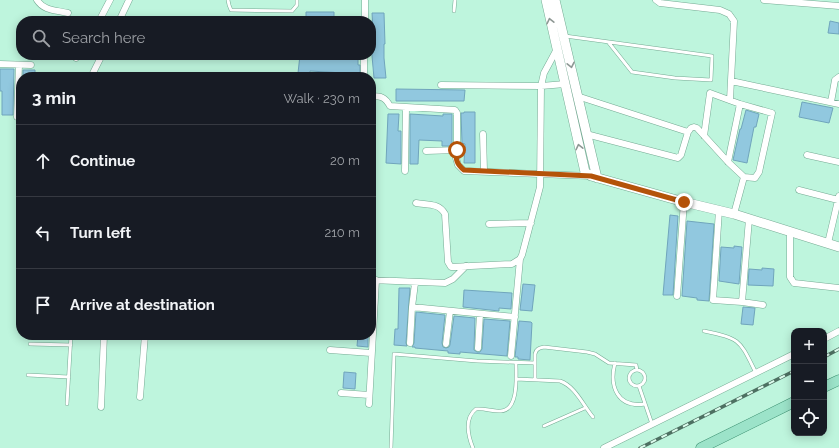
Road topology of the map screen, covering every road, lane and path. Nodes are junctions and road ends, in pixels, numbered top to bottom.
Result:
1 (37, 0) edge
2 (110, 0) edge
3 (129, 0) edge
4 (228, 0) edge
5 (297, 0) edge
6 (365, 0) edge
7 (455, 0) edge
8 (546, 0) edge
9 (555, 0) edge
10 (656, 0) edge
11 (764, 0) edge
12 (839, 6) edge
13 (454, 11) dead end
14 (68, 12) dead end
15 (102, 16) edge
16 (121, 16) edge
17 (365, 16) edge
18 (564, 36) junction
19 (609, 43) junction
20 (557, 49) junction
21 (100, 60) edge
22 (364, 60) edge
23 (0, 64) edge
24 (19, 65) junction
25 (32, 65) dead end
26 (19, 72) edge
27 (94, 72) edge
28 (364, 72) edge
29 (839, 77) edge
30 (731, 81) junction
31 (565, 84) junction
32 (442, 85) dead end
33 (541, 86) junction
34 (376, 96) edge
35 (577, 96) junction
36 (730, 100) junction
37 (831, 102) junction
38 (740, 104) junction
39 (839, 104) edge
40 (406, 108) junction
41 (688, 132) junction
42 (483, 134) dead end
43 (586, 134) junction
44 (704, 136) junction
45 (457, 150) junction
46 (426, 151) dead end
47 (807, 155) dead end
48 (728, 162) junction
49 (839, 162) edge
50 (405, 170) dead end
51 (484, 171) junction
52 (540, 174) junction
53 (594, 177) junction
54 (744, 177) junction
55 (799, 190) dead end
56 (839, 198) edge
57 (684, 202) junction
58 (416, 204) dead end
59 (719, 210) junction
60 (734, 214) junction
61 (749, 219) junction
62 (531, 223) junction
63 (489, 224) dead end
64 (790, 232) junction
65 (828, 243) junction
66 (839, 247) edge
67 (520, 259) junction
68 (466, 266) junction
69 (376, 280) edge
70 (415, 283) junction
71 (839, 288) edge
72 (677, 296) dead end
73 (742, 302) junction
74 (763, 305) dead end
75 (412, 307) junction
76 (450, 311) junction
77 (480, 314) junction
78 (515, 317) junction
79 (704, 331) dead end
80 (839, 332) edge
81 (827, 338) edge
82 (71, 340) edge
83 (104, 340) edge
84 (145, 340) edge
85 (372, 340) edge
86 (410, 343) dead end
87 (30, 344) dead end
88 (446, 344) dead end
89 (71, 345) junction
90 (478, 348) dead end
91 (330, 350) dead end
92 (372, 353) junction
93 (511, 356) dead end
94 (791, 356) edge
95 (516, 363) junction
96 (615, 363) junction
97 (535, 364) junction
98 (637, 370) junction
99 (756, 373) junction
100 (28, 375) dead end
101 (69, 377) junction
102 (516, 379) junction
103 (535, 380) junction
104 (839, 380) edge
105 (639, 386) junction
106 (827, 386) edge
107 (341, 392) dead end
108 (369, 394) junction
109 (140, 397) dead end
110 (791, 403) edge
111 (67, 404) dead end
112 (369, 404) dead end
113 (645, 404) junction
114 (101, 407) dead end
115 (585, 408) junction
116 (593, 417) dead end
117 (652, 424) junction
118 (544, 426) dead end
119 (391, 448) edge
120 (473, 448) edge
121 (604, 448) edge
122 (701, 448) edge

1 - 14 street
2 - 15 street
3 - 16 street
4 - 5 lane
6 - 17 street
7 - 13 lane
20 -> 8 street
9 - 18 street
10 - 30 street
11 - 12 street
18 - 19 lane
18 -> 35 street
19 - 19 lane
20 - 31 street
20 - 33 street
21 - 27 street
22 - 28 street
23 - 24 street
24 - 25 street
24 - 26 street
29 - 37 street
30 - 36 street
30 - 37 street
31 - 33 street
53 -> 31 street
32 - 33 street
33 - 52 street
34 - 40 street
35 - 41 street
35 - 43 street
36 - 38 street
36 - 44 street
37 - 39 street
38 - 48 street
38 - 54 street
40 - 45 street
40 - 50 street
41 - 43 street
41 - 44 street
42 - 51 street
43 - 53 street
44 - 48 street
45 - 46 street
45 - 51 street
47 - 49 street
48 - 54 street
51 - 52 street
52 - 53 street
52 - 62 street
53 - 57 street
54 - 60 street
55 - 56 street
56 - 65 street
57 - 59 street
57 - 72 street
58 - 68 street
59 - 60 street
59 - 73 street
60 - 61 street
61 - 64 street
61 - 73 street
62 - 63 street
62 - 67 street
64 - 65 street
64 - 71 street
65 - 66 street
67 - 68 street
67 - 78 street
68 - 70 street
69 - 70 street
70 - 75 street
73 - 74 street
75 - 76 street
75 - 86 street
76 - 77 street
76 - 88 street
77 - 78 street
77 - 90 street
78 - 93 street
79 - 99 lane
80 - 81 street
82 - 89 lane
83 - 114 street
84 - 109 street
85 - 92 street
87 - 89 lane
89 - 101 lane
91 - 92 street
92 - 108 street
94 - 99 street
95 - 97 lane
95 - 102 lane
95 - 119 lane
96 - 97 lane
96 - 98 lane
96 - 113 lane
97 - 103 lane
98 - 105 lane
98 - 105 lane
99 - 117 street
100 - 101 lane
101 - 111 lane
102 - 103 lane
102 - 120 lane
103 - 115 lane
104 - 106 main road
105 - 113 lane
107 - 108 street
108 - 112 street
110 - 122 main road
113 - 117 lane
115 - 116 lane
115 - 118 lane
117 - 121 street

